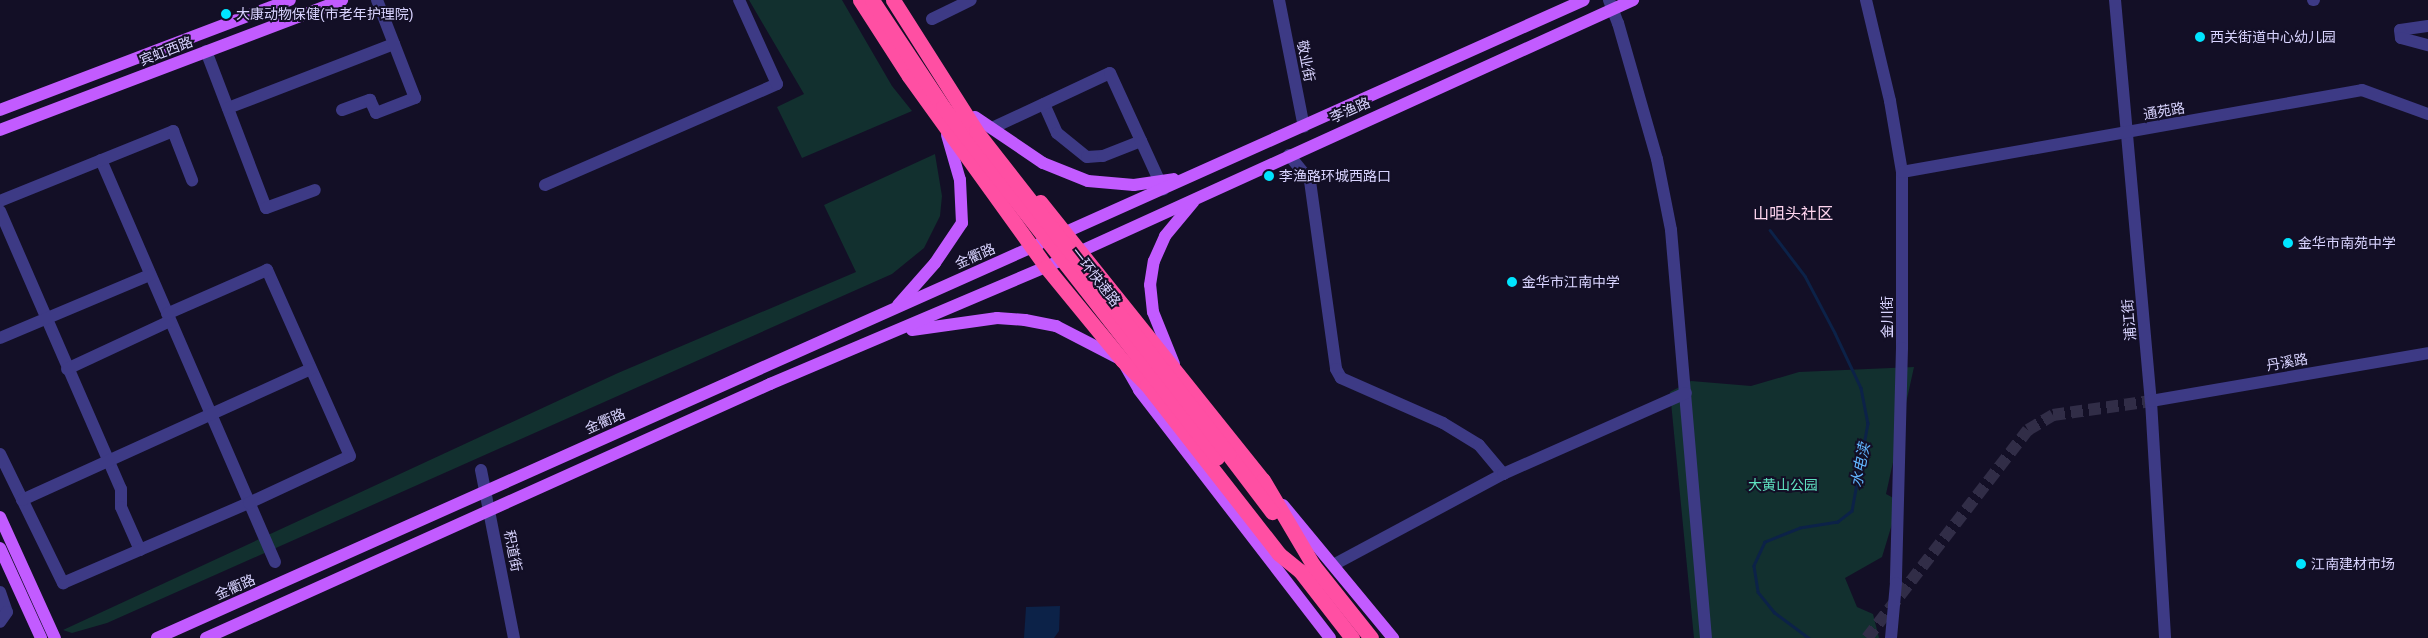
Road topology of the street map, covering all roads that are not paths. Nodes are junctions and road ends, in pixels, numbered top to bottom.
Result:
1 (290, 0) edge
2 (342, 0) edge
3 (377, 0) edge
4 (739, 0) edge
5 (860, 0) edge
6 (872, 0) edge
7 (892, 0) edge
8 (900, 0) edge
9 (971, 0) edge
10 (1279, 0) edge
11 (1584, 0) edge
12 (1633, 0) edge
13 (1866, 0) edge
14 (2115, 0) edge
15 (1610, 5) edge
16 (932, 19) dead end
17 (2428, 26) edge
18 (394, 44) junction
19 (2428, 45) edge
20 (206, 51) junction
21 (1044, 104) junction
22 (228, 108) junction
23 (0, 110) edge
24 (342, 110) dead end
25 (2428, 114) edge
26 (975, 117) junction
27 (939, 119) junction
28 (1304, 127) junction
29 (992, 128) junction
30 (0, 130) edge
31 (2128, 132) junction
32 (1141, 140) junction
33 (1289, 155) junction
34 (101, 160) junction
35 (1902, 172) junction
36 (192, 180) dead end
37 (545, 185) dead end
38 (1161, 185) junction
39 (315, 190) dead end
40 (1196, 198) junction
41 (0, 201) edge
42 (0, 211) edge
43 (1065, 232) junction
44 (1032, 247) junction
45 (1081, 251) junction
46 (1046, 267) junction
47 (150, 275) junction
48 (897, 307) junction
49 (168, 318) junction
50 (45, 320) junction
51 (891, 334) junction
52 (0, 338) edge
53 (2428, 353) edge
54 (1122, 360) junction
55 (67, 368) junction
56 (311, 369) junction
57 (1180, 380) junction
58 (1686, 394) junction
59 (2151, 401) junction
60 (210, 414) junction
61 (0, 454) edge
62 (1222, 456) junction
63 (108, 461) junction
64 (481, 470) dead end
65 (1503, 474) junction
66 (1263, 480) junction
67 (486, 491) junction
68 (22, 500) junction
69 (249, 504) junction
70 (490, 512) junction
71 (0, 517) edge
72 (0, 548) edge
73 (140, 550) junction
74 (275, 562) dead end
75 (1335, 564) junction
76 (1306, 568) junction
77 (0, 592) edge
78 (0, 622) edge
79 (41, 638) edge
80 (55, 638) edge
81 (157, 638) edge
82 (206, 638) edge
83 (514, 638) edge
84 (1330, 638) edge
85 (1352, 638) edge
86 (1371, 638) edge
87 (1393, 638) edge
88 (1706, 638) edge
89 (1891, 638) edge
90 (2166, 638) edge

1 - 23 main road, 宾虹西路
2 - 20 main road, 宾虹西路
3 - 18 street
4 - 37 street
5 - 27 highway
6 - 62 highway, 一环快速路, bridge
7 - 62 highway, 一环快速路, bridge
8 - 26 highway
9 - 16 street
10 - 28 street, 敬业街
11 - 28 main road, 李渔路
12 - 15 main road, 李渔路
13 - 35 street, 金川街
14 - 31 street, 浦江街
15 - 33 main road, 李渔路
15 - 58 street
17 - 19 street
18 - 22 street
18 - 24 street
20 - 22 street
20 - 30 main road, 宾虹西路
21 - 29 street
21 - 32 street
21 - 32 street
22 - 39 street
25 - 31 street, 通苑路
26 - 29 main road
26 - 43 highway
27 - 44 highway
27 - 48 main road
28 - 38 main road, 李渔路
29 - 38 main road
31 - 35 street, 通苑路
31 - 59 street, 浦江街
32 - 38 street
33 - 40 main road, 李渔路
33 - 65 street
34 - 36 street
34 - 41 street
34 - 47 street
35 - 89 street, 金川街
38 - 43 main road, 李渔路
40 - 45 main road, 李渔路
40 - 57 main road
42 - 50 street
43 - 44 main road, 金衢路
43 - 45 highway
44 - 46 highway
44 - 48 main road, 金衢路
45 - 46 main road
45 - 57 highway
46 - 51 main road
46 - 54 highway
47 - 49 street
47 - 50 street
48 - 67 main road, 金衢路
49 - 55 street
49 - 56 street
49 - 60 street
50 - 52 street
50 - 55 street
51 - 54 main road
51 - 70 main road
53 - 59 street, 丹溪路
54 - 76 highway
54 - 84 main road
55 - 63 street
56 - 60 street
56 - 69 street
57 - 66 highway
58 - 65 street
58 - 88 street
59 - 90 street, 浦江街
60 - 63 street
60 - 69 street
61 - 68 street
62 - 76 highway, 一环快速路
63 - 68 street
63 - 73 street
64 - 67 street, 积道街
65 - 75 street
66 - 75 main road
66 - 76 highway
67 - 70 street, 积道街
67 - 81 main road, 金衢路
68 - 73 street
69 - 73 street
69 - 74 street
70 - 82 main road
70 - 83 street, 积道街
71 - 80 main road
72 - 79 main road
75 - 87 main road
76 - 85 highway
76 - 86 highway
77 - 78 street

